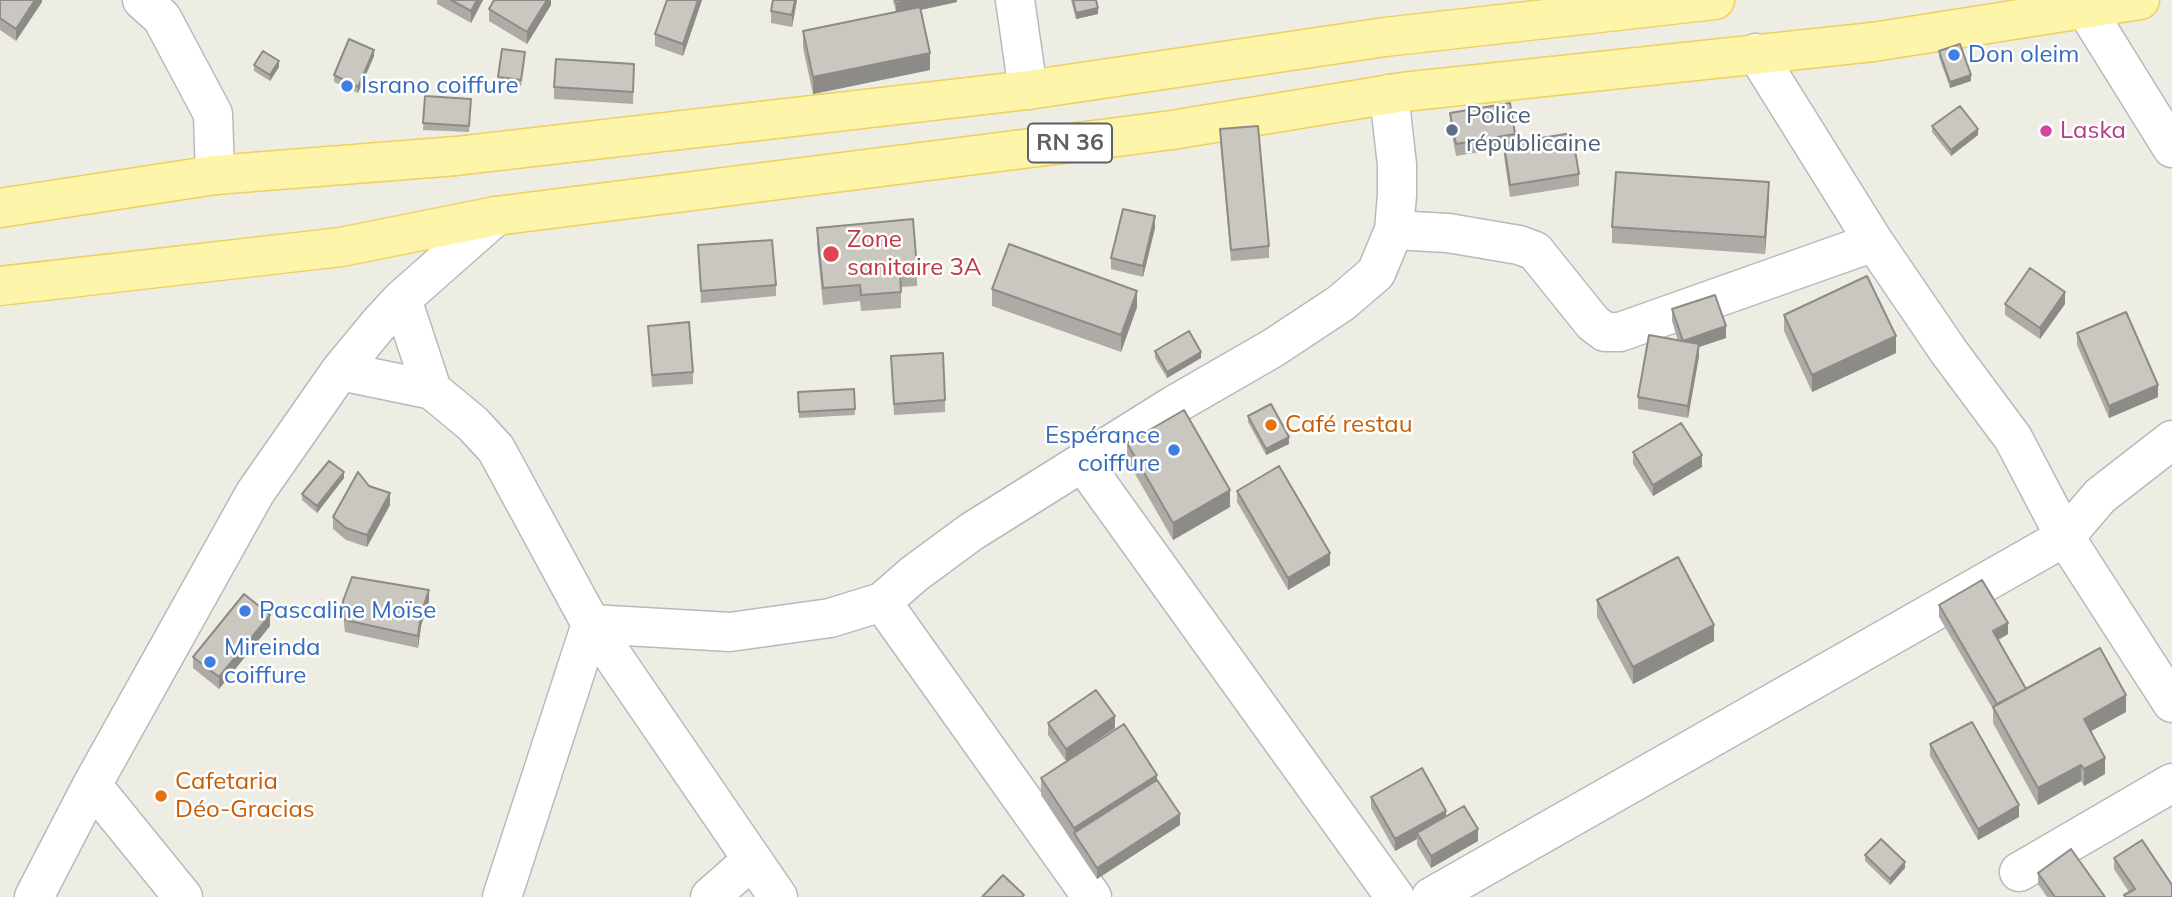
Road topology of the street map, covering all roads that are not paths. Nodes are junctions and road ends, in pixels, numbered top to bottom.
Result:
1 (142, 0) edge
2 (1015, 0) edge
3 (1714, 0) edge
4 (2140, 0) edge
5 (2085, 8) junction
6 (1756, 53) junction
7 (1028, 90) junction
8 (1389, 94) junction
9 (2172, 148) edge
10 (215, 175) junction
11 (0, 208) edge
12 (496, 216) junction
13 (1394, 230) junction
14 (1874, 242) junction
15 (0, 286) edge
16 (402, 299) junction
17 (340, 371) junction
18 (432, 390) junction
19 (2172, 440) edge
20 (1083, 463) junction
21 (2065, 537) junction
22 (882, 602) junction
23 (591, 624) junction
24 (2172, 703) edge
25 (2172, 783) edge
26 (92, 785) junction
27 (752, 860) junction
28 (2019, 872) dead end
29 (34, 897) edge
30 (183, 897) edge
31 (502, 897) edge
32 (710, 897) edge
33 (778, 897) edge
34 (1092, 897) edge
35 (1395, 897) edge
36 (1431, 897) edge

1 - 10 street
2 - 7 street
3 - 7 main road, RN 36
4 - 5 main road, RN 36
5 - 6 main road, RN 36
5 - 9 street
6 - 8 main road, RN 36
6 - 14 street
7 - 10 main road, RN 36
8 - 12 main road, RN 36
8 - 13 street
10 - 11 main road, RN 36
12 - 15 main road, RN 36
12 - 16 street
13 - 14 street
13 - 20 street
14 - 21 street
16 - 17 street
16 - 18 street
17 - 18 street
17 - 26 street
18 - 23 street
19 - 21 street
20 - 22 street
20 - 35 street
21 - 24 street
21 - 36 street
22 - 23 street
22 - 34 street
23 - 27 street
23 - 31 street
25 - 28 street
26 - 29 street
26 - 30 street
27 - 32 street
27 - 33 street

